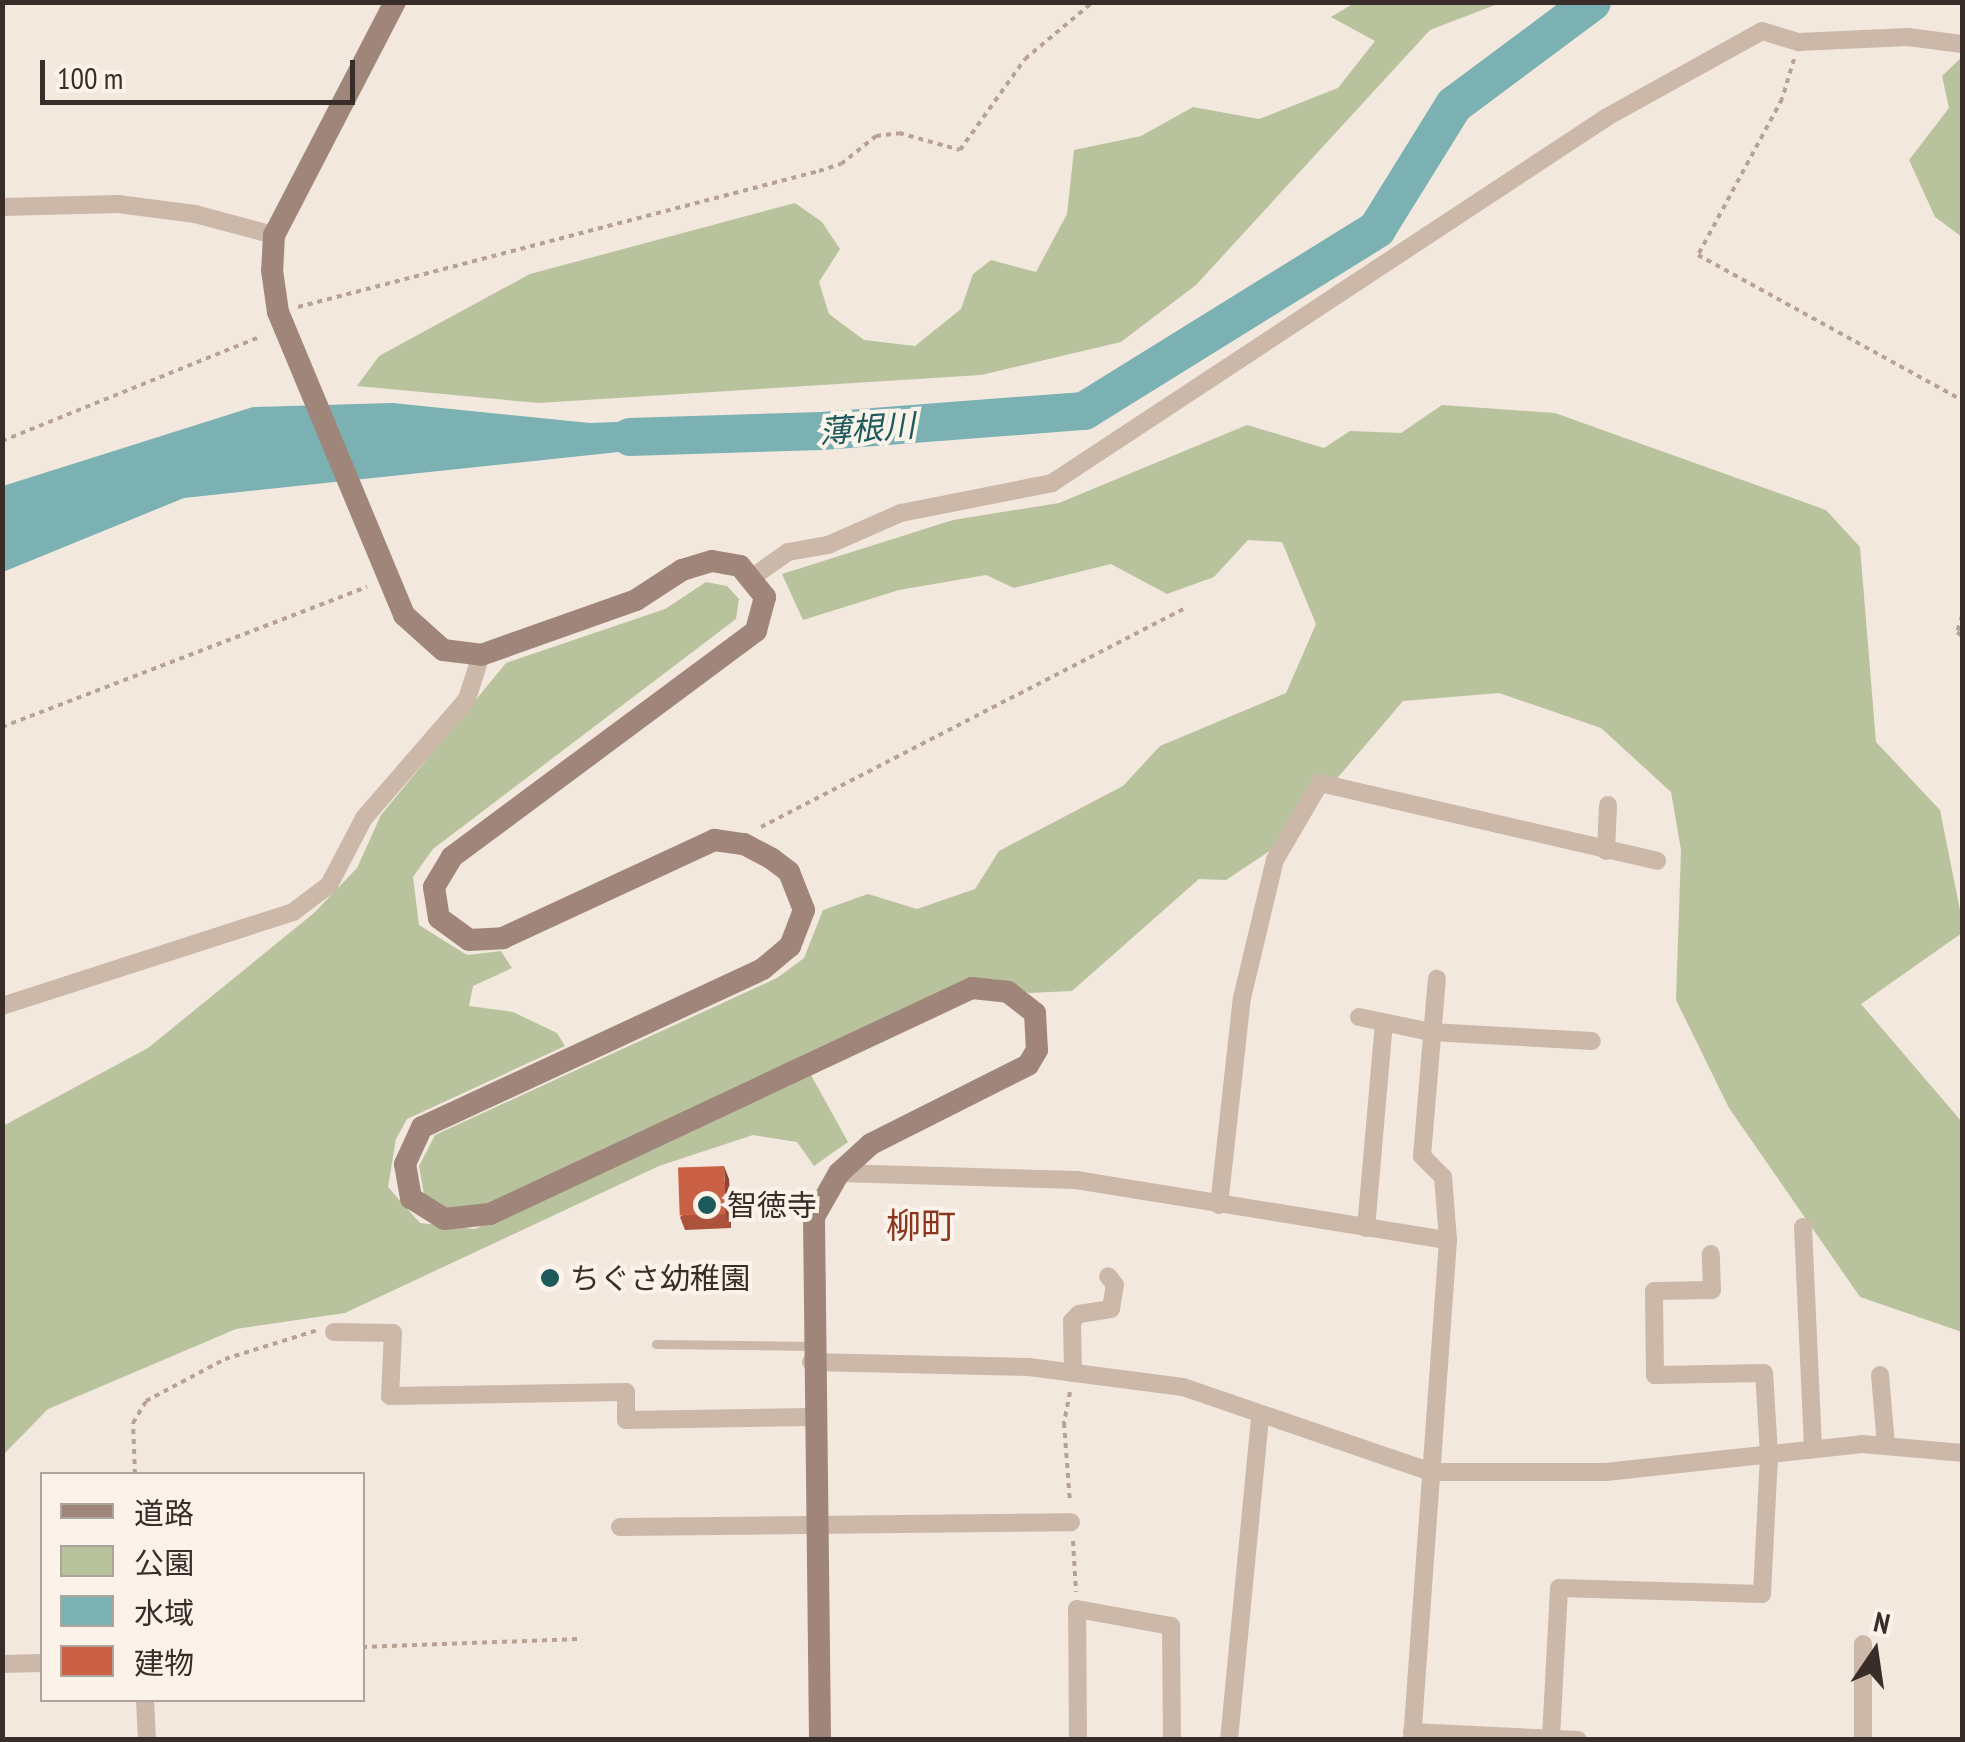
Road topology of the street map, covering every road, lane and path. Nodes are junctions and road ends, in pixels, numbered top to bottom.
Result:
1 (395, 2) edge
2 (1093, 2) edge
3 (1799, 42) junction
4 (1962, 44) edge
5 (2, 208) edge
6 (274, 234) junction
7 (278, 312) junction
8 (1962, 400) edge
9 (2, 441) edge
10 (754, 576) junction
11 (389, 580) junction
12 (1186, 608) dead end
13 (1962, 616) edge
14 (1962, 636) edge
15 (481, 655) junction
16 (2, 727) edge
17 (1608, 805) dead end
18 (744, 844) junction
19 (1606, 851) junction
20 (1657, 861) dead end
21 (1438, 979) dead end
22 (2, 1006) edge
23 (1360, 1018) dead end
24 (1384, 1022) junction
25 (1431, 1032) junction
26 (1592, 1041) dead end
27 (839, 1173) junction
28 (1220, 1205) junction
29 (1366, 1228) junction
30 (1803, 1228) dead end
31 (1448, 1240) junction
32 (1711, 1254) dead end
33 (1108, 1276) dead end
34 (334, 1332) joint
35 (656, 1344) dead end
36 (811, 1354) junction
37 (1073, 1373) junction
38 (1880, 1376) dead end
39 (813, 1417) junction
40 (1260, 1418) junction
41 (1886, 1445) junction
42 (1813, 1446) junction
43 (1769, 1454) junction
44 (1962, 1454) edge
45 (135, 1472) edge
46 (1431, 1472) junction
47 (1071, 1522) junction
48 (620, 1527) dead end
49 (815, 1528) junction
50 (1077, 1609) junction
51 (578, 1639) dead end
52 (1863, 1644) dead end
53 (365, 1647) edge
54 (40, 1663) edge
55 (2, 1664) edge
56 (146, 1702) edge
57 (1412, 1736) edge
58 (1551, 1738) edge
59 (147, 1740) edge
60 (820, 1740) edge
61 (1078, 1740) edge
62 (1172, 1740) edge
63 (1229, 1740) edge
64 (1578, 1740) edge
65 (1862, 1740) edge

1 - 6 street
2 - 7 path
3 - 4 street
3 - 8 path
3 - 10 street
5 - 6 street
6 - 7 street
7 - 9 path
7 - 11 street
10 - 15 street
10 - 18 street
11 - 15 street
11 - 16 path
12 - 18 path
13 - 14 path
15 - 22 street
17 - 19 street
18 - 27 street
19 - 20 street
19 - 28 street
21 - 25 street
23 - 24 street
24 - 25 street
24 - 29 street
25 - 26 street
25 - 31 street
27 - 28 street
27 - 36 street
28 - 29 street
29 - 31 street
30 - 42 street
31 - 46 street
32 - 43 street
33 - 37 street
34 - 39 street
34 - 45 path
35 - 36 lane
36 - 37 street
36 - 39 street
37 - 40 street
37 - 47 path
38 - 41 street
39 - 49 street
40 - 46 street
40 - 63 street
41 - 42 street
41 - 44 street
42 - 43 street
43 - 46 street
43 - 58 street
46 - 57 street
47 - 49 street
47 - 50 path
48 - 49 street
49 - 60 street
50 - 61 street
50 - 62 street
51 - 53 path
52 - 65 street
54 - 55 street
56 - 59 street
57 - 58 street
58 - 64 street

